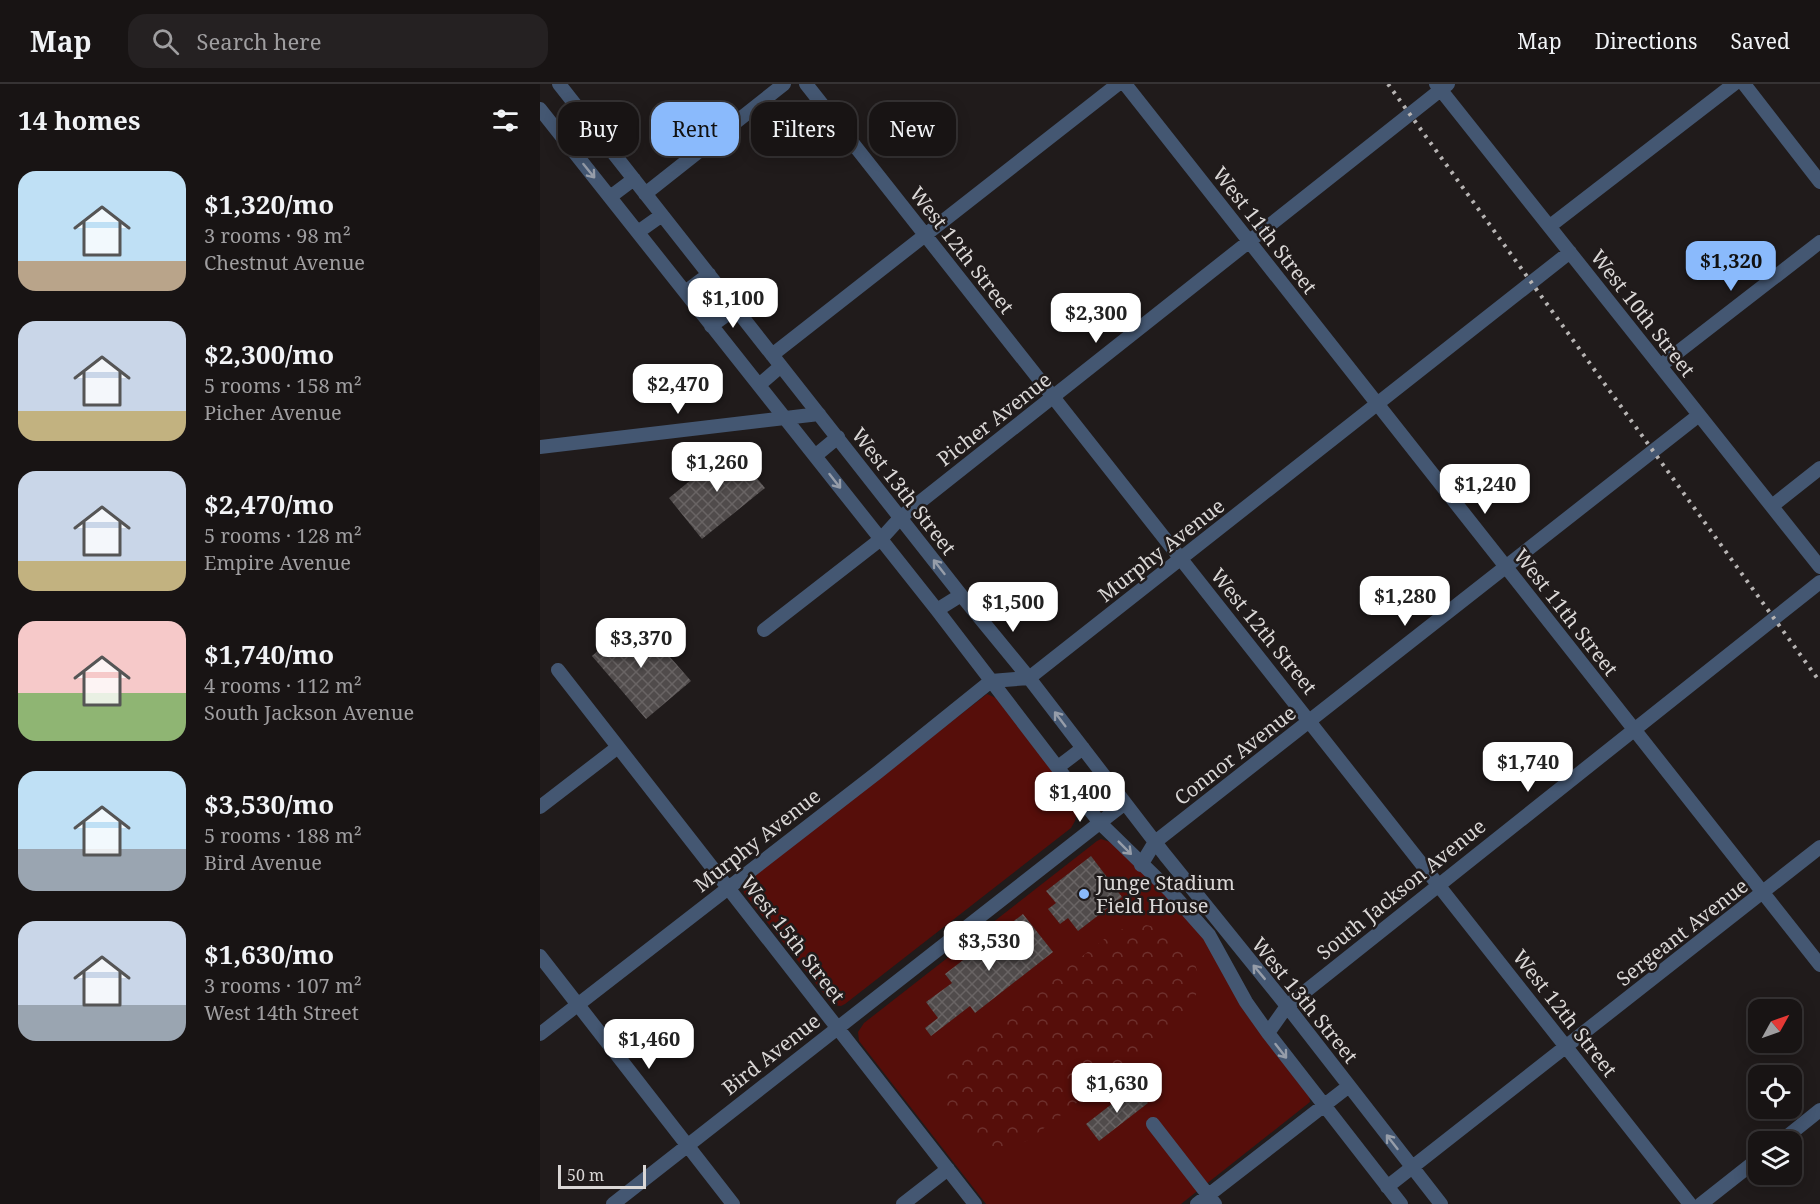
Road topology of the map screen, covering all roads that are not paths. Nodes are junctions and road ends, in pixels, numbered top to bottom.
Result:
1 (559, 84) edge
2 (784, 84) edge
3 (806, 84) edge
4 (1118, 84) edge
5 (1125, 84) edge
6 (1734, 84) edge
7 (1744, 84) edge
8 (1442, 86) edge
9 (540, 109) edge
10 (634, 179) junction
11 (1820, 182) edge
12 (645, 194) junction
13 (610, 197) junction
14 (662, 215) junction
15 (1550, 226) junction
16 (638, 232) junction
17 (926, 236) junction
18 (1250, 242) junction
19 (1820, 242) edge
20 (1570, 252) junction
21 (709, 274) junction
22 (685, 292) junction
23 (736, 308) junction
24 (711, 326) junction
25 (776, 360) junction
26 (1660, 366) junction
27 (759, 385) junction
28 (1053, 398) junction
29 (1378, 405) junction
30 (819, 414) junction
31 (1699, 415) junction
32 (786, 419) junction
33 (838, 437) junction
34 (540, 447) edge
35 (814, 456) junction
36 (1820, 468) edge
37 (1772, 506) junction
38 (901, 517) junction
39 (880, 539) junction
40 (1181, 558) junction
41 (1820, 567) edge
42 (1506, 568) junction
43 (1820, 582) edge
44 (961, 595) junction
45 (938, 610) junction
46 (764, 630) dead end
47 (558, 670) dead end
48 (1029, 678) junction
49 (991, 681) junction
50 (1310, 721) junction
51 (1634, 729) junction
52 (618, 747) junction
53 (1083, 748) junction
54 (1058, 767) junction
55 (1125, 803) junction
56 (540, 807) edge
57 (1100, 823) junction
58 (1155, 842) junction
59 (1820, 847) edge
60 (1142, 865) junction
61 (1438, 884) junction
62 (728, 887) junction
63 (1763, 893) junction
64 (540, 956) edge
65 (1820, 965) edge
66 (578, 1004) junction
67 (1287, 1006) junction
68 (837, 1027) junction
69 (1268, 1033) junction
70 (540, 1034) edge
71 (1567, 1047) junction
72 (1349, 1086) junction
73 (1324, 1105) junction
74 (1820, 1110) edge
75 (1153, 1124) dead end
76 (1794, 1131) edge
77 (688, 1146) junction
78 (1748, 1167) edge
79 (1412, 1168) junction
80 (948, 1169) junction
81 (1387, 1186) junction
82 (1207, 1201) edge
83 (613, 1204) edge
84 (733, 1204) edge
85 (903, 1204) edge
86 (975, 1204) edge
87 (1401, 1204) edge
88 (1441, 1204) edge
89 (1690, 1204) edge
90 (1701, 1204) edge

1 - 10 street, West 13th Street
2 - 12 street
3 - 17 street, West 12th Street
4 - 17 street
5 - 18 street, West 11th Street
6 - 15 street
7 - 11 street
8 - 15 street, West 10th Street
8 - 18 street, Picher Avenue
9 -> 13 street, West 13th Street
10 - 12 street, West 13th Street
10 - 13 street
12 - 14 street, West 13th Street
13 - 16 street, West 13th Street
14 - 16 street
14 - 21 street, West 13th Street
15 - 20 street, West 10th Street
16 - 22 street, West 13th Street
17 - 25 street
17 - 28 street, West 12th Street
18 - 28 street, Picher Avenue
18 - 29 street, West 11th Street
19 - 26 street
20 - 26 street, West 10th Street
20 - 29 street, Murphy Avenue
21 - 22 street
21 - 23 street, West 13th Street
22 - 24 street, West 13th Street
23 - 24 street
23 - 25 street, West 13th Street
24 - 27 street, West 13th Street
25 - 27 street
25 - 30 street, West 13th Street
26 - 31 street, West 10th Street
27 - 32 street, West 13th Street
28 - 38 street, Picher Avenue
28 - 40 street, West 12th Street
29 - 40 street, Murphy Avenue
29 - 42 street, West 11th Street
30 - 32 street
30 - 33 street, West 13th Street
31 - 37 street, West 10th Street
31 - 42 street, Connor Avenue
32 - 34 street
32 - 35 street, West 13th Street
33 - 35 street
33 - 38 street, West 13th Street
35 -> 39 street, West 13th Street
36 - 37 street
37 - 41 street, West 10th Street
38 - 39 street, Picher Avenue
44 -> 38 street, West 13th Street
39 - 45 street, West 13th Street
39 - 46 street, Picher Avenue
40 - 48 street, Murphy Avenue
40 - 50 street, West 12th Street
42 - 50 street, Connor Avenue
42 - 51 street, West 11th Street
43 - 51 street, South Jackson Avenue
44 - 45 street
44 - 48 street, West 13th Street
45 - 49 street, West 13th Street
47 - 52 street, West 15th Street
48 - 49 street
53 -> 48 street, West 13th Street
49 - 54 street, West 13th Street
49 - 62 street, Murphy Avenue
50 - 58 street, Connor Avenue
50 - 61 street, West 12th Street
51 - 61 street, South Jackson Avenue
51 - 63 street, West 11th Street
52 - 56 street
52 - 62 street, West 15th Street
53 - 54 street
53 - 55 street, West 13th Street
54 - 57 street, West 13th Street
55 - 57 street, Bird Avenue
55 - 58 street, West 13th Street
57 -> 60 street, West 13th Street
57 - 68 street, Bird Avenue
58 - 60 street, Connor Avenue
67 -> 58 street, West 13th Street
59 - 63 street, Sergeant Avenue
60 - 69 street, West 13th Street
61 - 67 street, South Jackson Avenue
61 - 71 street, West 12th Street
62 - 66 street, Murphy Avenue
62 - 68 street, West 15th Street
63 - 65 street, West 11th Street
63 - 71 street, Sergeant Avenue
64 - 66 street
66 - 70 street, Murphy Avenue
66 - 77 street
67 - 69 street, South Jackson Avenue
67 - 72 street, West 13th Street
68 - 77 street, Bird Avenue
68 - 80 street, West 15th Street
69 -> 73 street, West 13th Street
71 - 79 street, Sergeant Avenue
71 - 89 street, West 12th Street
72 - 73 street
79 -> 72 street, West 13th Street
73 - 81 street, West 13th Street
73 - 82 street
74 - 76 street
75 - 82 street
77 - 83 street, Bird Avenue
77 - 84 street
78 - 90 street
79 - 81 street, Sergeant Avenue
79 - 88 street, West 13th Street
80 - 85 street
80 - 86 street, West 15th Street
81 - 87 street, West 13th Street

